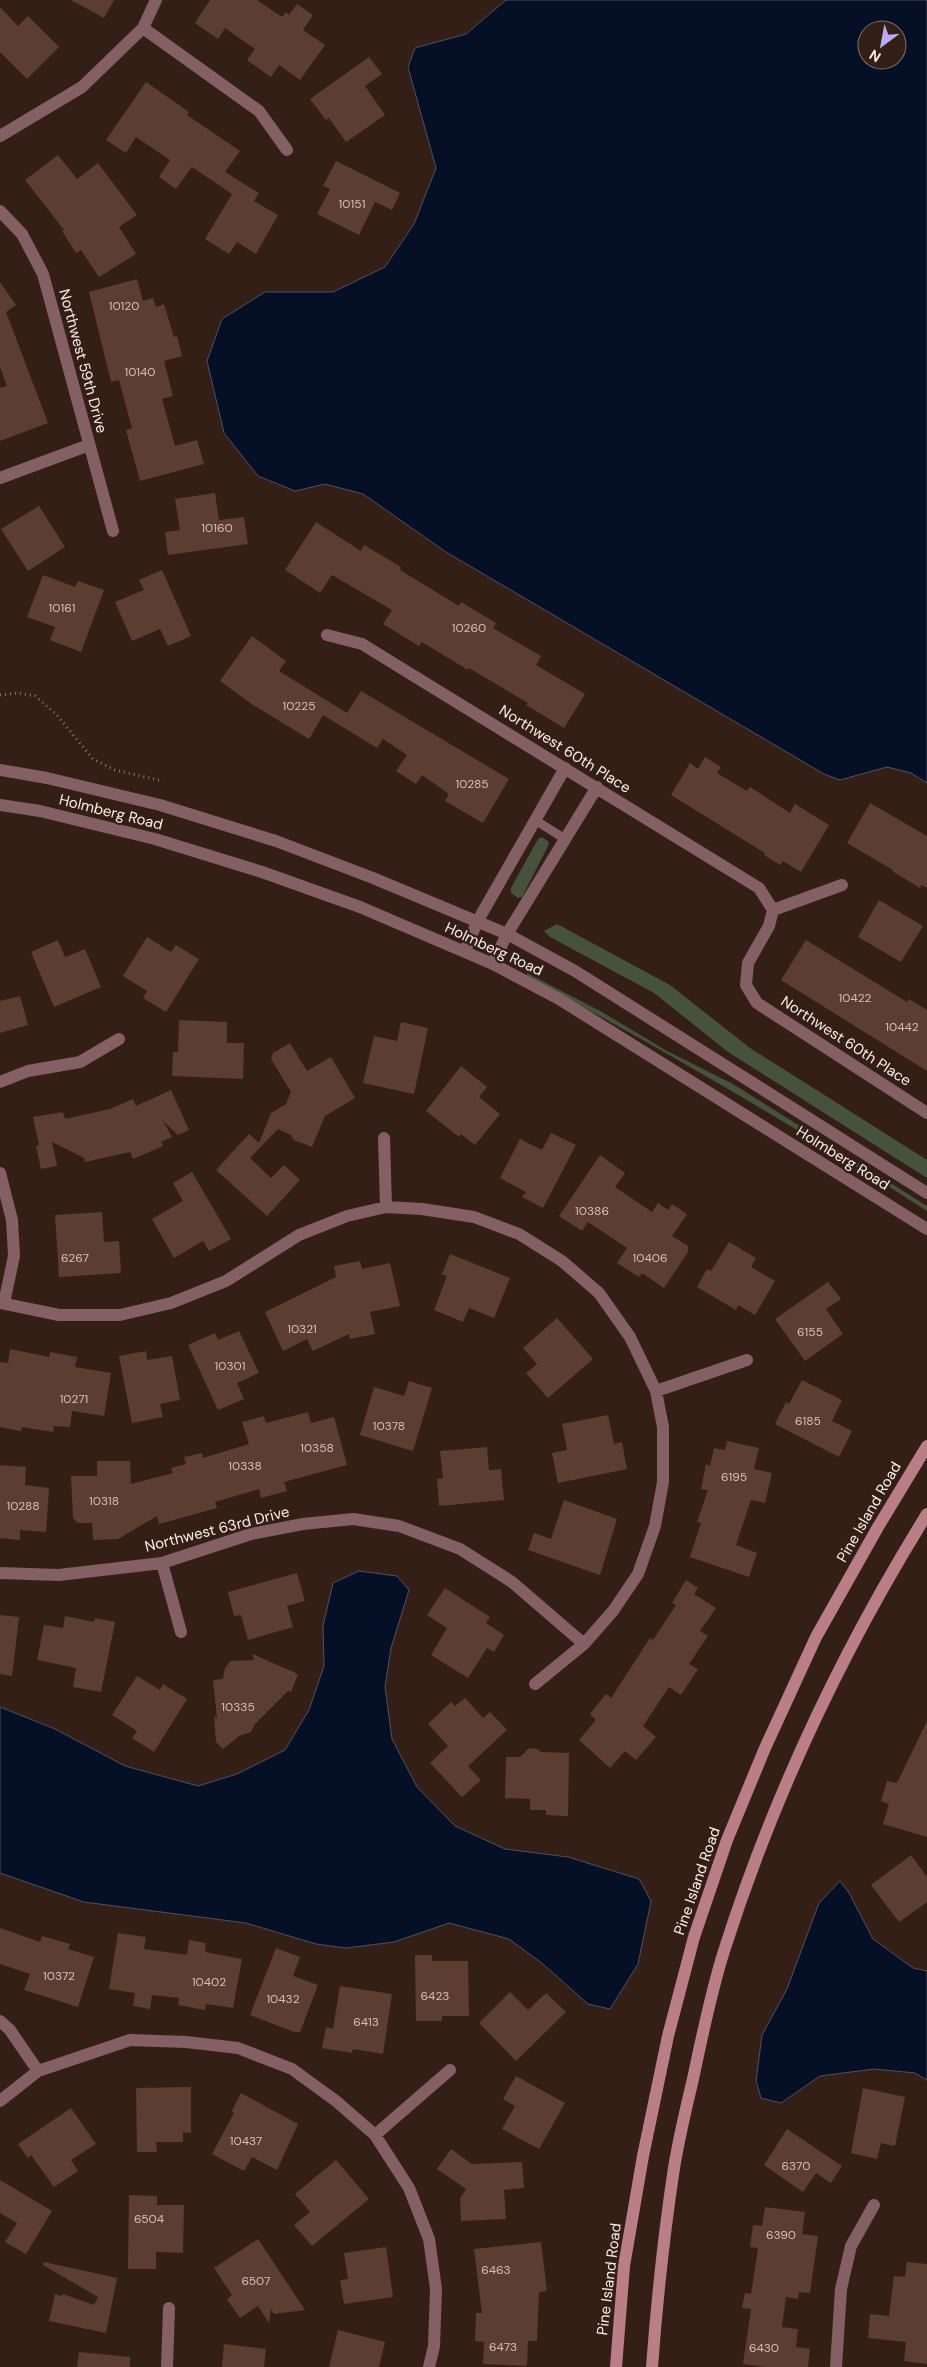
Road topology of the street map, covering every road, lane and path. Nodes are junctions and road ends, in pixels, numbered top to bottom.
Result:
1 (156, 0) edge
2 (143, 28) junction
3 (0, 136) edge
4 (287, 150) dead end
5 (0, 211) edge
6 (88, 445) junction
7 (0, 478) edge
8 (114, 531) dead end
9 (327, 635) dead end
10 (0, 695) edge
11 (565, 768) junction
12 (0, 770) edge
13 (163, 782) dead end
14 (597, 787) junction
15 (0, 804) edge
16 (535, 820) junction
17 (565, 839) junction
18 (842, 886) dead end
19 (773, 910) junction
20 (477, 922) junction
21 (507, 934) junction
22 (464, 951) junction
23 (494, 964) junction
24 (119, 1039) dead end
25 (0, 1082) edge
26 (927, 1113) edge
27 (384, 1138) dead end
28 (0, 1173) edge
29 (927, 1193) edge
30 (386, 1207) junction
31 (927, 1229) edge
32 (2, 1303) edge
33 (747, 1360) dead end
34 (656, 1391) junction
35 (927, 1446) edge
36 (927, 1514) edge
37 (162, 1563) junction
38 (0, 1573) edge
39 (181, 1632) dead end
40 (584, 1644) junction
41 (535, 1684) dead end
42 (0, 2022) edge
43 (450, 2070) dead end
44 (38, 2072) junction
45 (0, 2101) edge
46 (375, 2135) junction
47 (874, 2205) dead end
48 (169, 2308) dead end
49 (167, 2367) edge
50 (429, 2367) edge
51 (616, 2367) edge
52 (652, 2367) edge
53 (836, 2367) edge

1 - 2 street
2 - 3 street
2 - 4 street
5 - 6 street, Northwest 59th Drive
6 - 7 street
6 - 8 street, Northwest 59th Drive
9 - 11 street, Northwest 60th Place
10 - 13 path
11 - 14 street, Northwest 60th Place
11 - 16 street
12 - 20 street, Holmberg Road
14 - 17 street
14 - 19 street, Northwest 60th Place
15 - 22 street, Holmberg Road
16 - 17 lane
16 - 20 street
17 - 21 street
18 - 19 street
19 - 26 street, Northwest 60th Place
20 - 21 street, Holmberg Road
20 - 22 street
21 - 23 street
21 - 29 street, Holmberg Road
22 - 23 street, Holmberg Road
23 - 31 street, Holmberg Road
24 - 25 street
27 - 30 street
28 - 32 street
30 - 32 street
30 - 34 street
33 - 34 street
34 - 40 street
35 - 51 main road, Pine Island Road
36 - 52 main road
37 - 38 street, Northwest 63rd Drive
37 - 39 street
37 - 40 street, Northwest 63rd Drive
40 - 41 street
42 - 44 street
43 - 46 street
44 - 45 street
44 - 46 street
46 - 50 street
47 - 53 street
48 - 49 street

